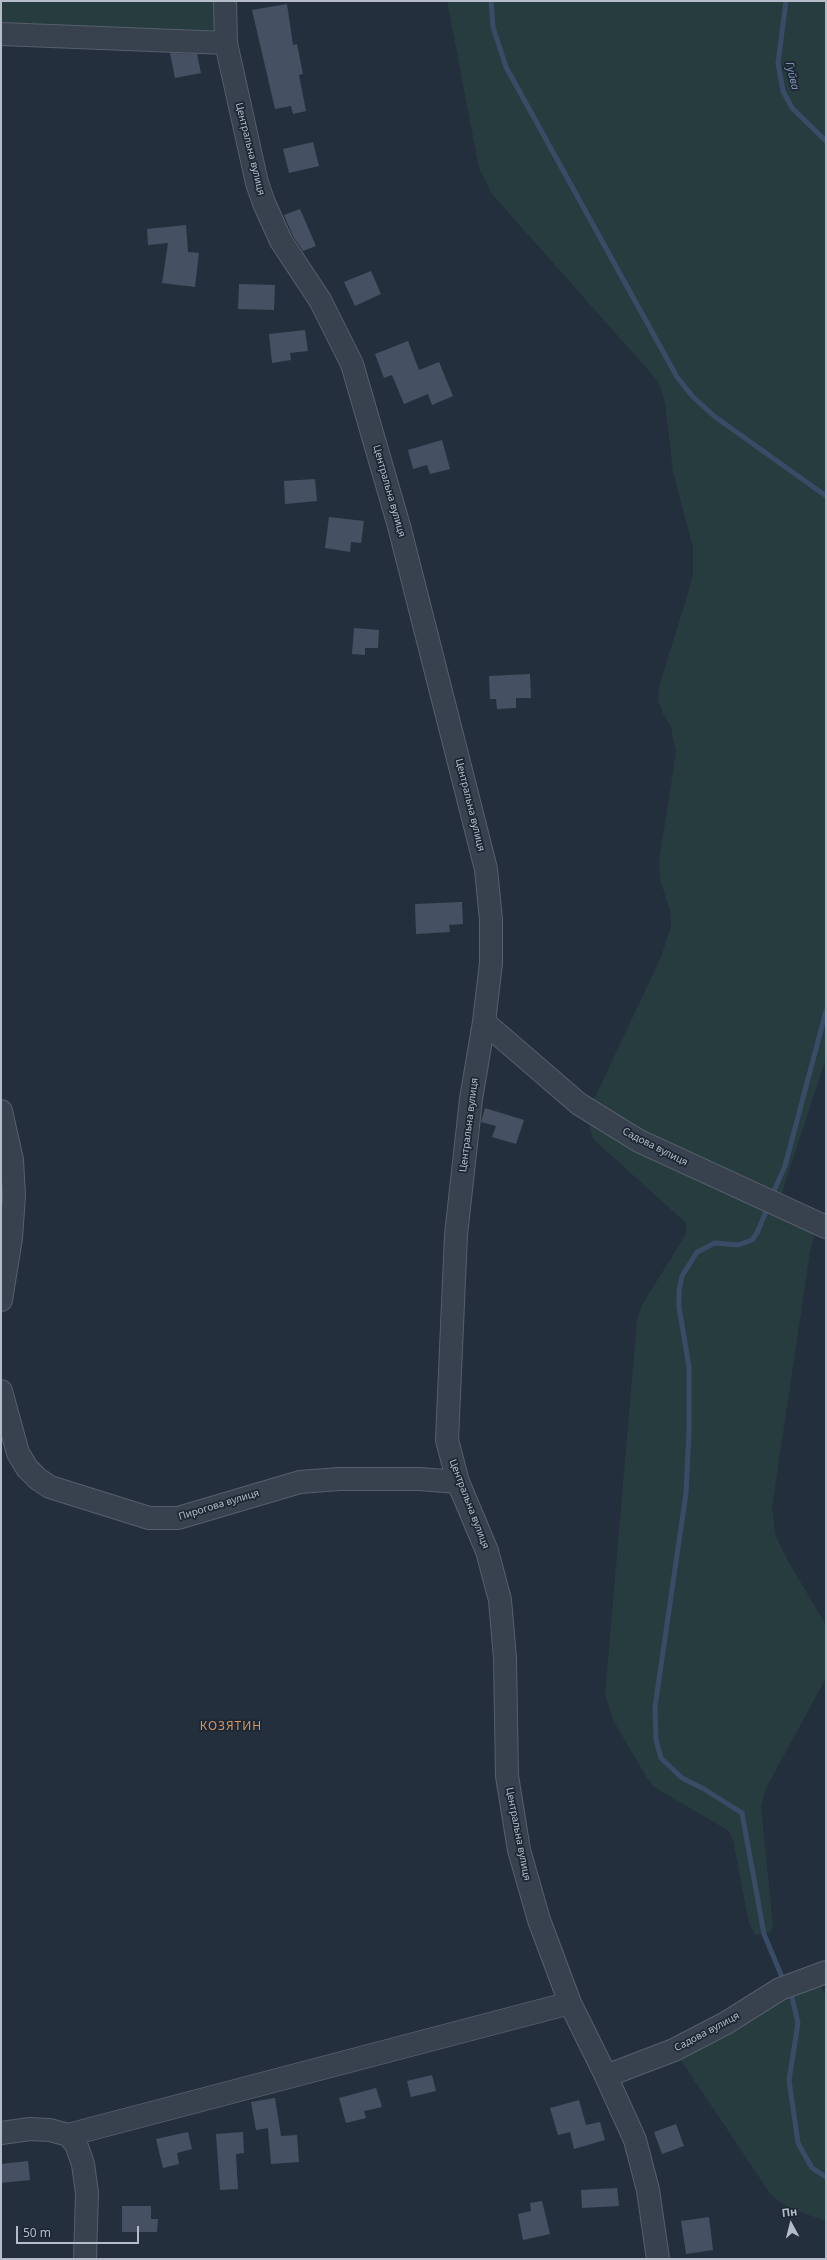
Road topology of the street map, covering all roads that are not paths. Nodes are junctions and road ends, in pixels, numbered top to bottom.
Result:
1 (225, 1) edge
2 (1, 34) edge
3 (226, 43) junction
4 (484, 1022) junction
5 (1, 1111) edge
6 (826, 1227) edge
7 (1, 1300) edge
8 (1, 1391) edge
9 (3, 1411) edge
10 (458, 1482) junction
11 (826, 1972) edge
12 (570, 2003) junction
13 (606, 2076) junction
14 (1, 2133) edge
15 (68, 2135) junction
16 (85, 2259) edge
17 (658, 2259) edge

1 - 3 street, Центральна вулиця
2 - 3 street
3 - 4 street, Центральна вулиця
4 - 6 street, Садова вулиця
4 - 10 street, Центральна вулиця
5 - 7 street
8 - 9 street, Пирогова вулиця
9 - 10 street, Пирогова вулиця
10 - 12 street, Центральна вулиця
11 - 13 street, Садова вулиця
12 - 13 street, Центральна вулиця
12 - 15 street
13 - 17 street, Центральна вулиця
14 - 15 street
15 - 16 street

